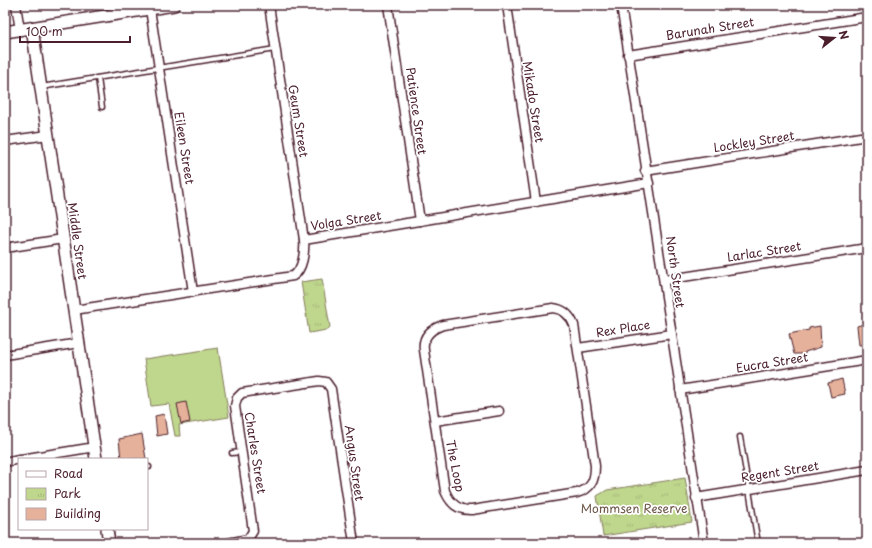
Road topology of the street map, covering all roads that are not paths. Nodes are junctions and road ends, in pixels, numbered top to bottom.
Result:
1 (16, 5) edge
2 (174, 5) edge
3 (269, 5) edge
4 (388, 5) edge
5 (506, 5) edge
6 (621, 5) edge
7 (150, 8) junction
8 (129, 9) edge
9 (867, 17) edge
10 (32, 28) junction
11 (20, 30) junction
12 (5, 32) edge
13 (275, 49) junction
14 (628, 54) junction
15 (159, 68) junction
16 (98, 78) junction
17 (40, 86) junction
18 (102, 107) dead end
19 (48, 135) junction
20 (867, 136) edge
21 (5, 142) edge
22 (645, 171) junction
23 (649, 183) junction
24 (536, 202) junction
25 (420, 221) junction
26 (63, 239) junction
27 (304, 240) junction
28 (5, 248) edge
29 (867, 248) edge
30 (664, 280) junction
31 (193, 292) junction
32 (74, 310) junction
33 (672, 334) junction
34 (79, 343) junction
35 (578, 348) junction
36 (5, 355) edge
37 (867, 360) edge
38 (330, 387) joint
39 (680, 390) junction
40 (499, 411) dead end
41 (435, 420) junction
42 (740, 437) dead end
43 (95, 447) junction
44 (242, 452) junction
45 (232, 453) dead end
46 (26, 458) edge
47 (96, 458) edge
48 (18, 459) edge
49 (5, 462) edge
50 (867, 470) edge
51 (749, 489) junction
52 (696, 498) junction
53 (107, 530) edge
54 (109, 543) edge
55 (228, 543) edge
56 (354, 543) edge
57 (704, 543) edge
58 (758, 543) edge

1 - 11 street
2 - 7 street
3 - 13 street, Geum Street
4 - 25 street, Patience Street
5 - 24 street, Mikado Street
6 - 14 street, North Street
7 - 8 street
7 - 15 street, Eileen Street
8 - 10 street
9 - 14 street, Barunah Street
10 - 11 street
10 - 17 street, Middle Street
11 - 12 street
13 - 15 lane
13 - 27 street, Geum Street
14 - 22 street, North Street
15 - 16 lane
15 - 31 street, Eileen Street
16 - 17 lane
16 - 18 lane
17 - 19 street, Middle Street
19 - 21 street
19 - 26 street, Middle Street
20 - 22 street, Lockley Street
22 - 23 street, North Street
23 - 24 street, Volga Street
23 - 30 street, North Street
24 - 25 street, Volga Street
25 - 27 street, Volga Street
26 - 28 street
26 - 32 street, Middle Street
27 - 31 street, Volga Street
29 - 30 street, Larlac Street
30 - 33 street, North Street
31 - 32 street, Volga Street
32 - 34 street, Middle Street
33 - 35 street, Rex Place
33 - 39 street, North Street
34 - 36 street
34 - 43 street, Middle Street
35 - 41 street, The Loop
35 - 41 street, The Loop
37 - 39 street, Eucra Street
38 - 44 street, Charles Street
38 - 56 street, Angus Street
39 - 52 street, North Street
40 - 41 street
42 - 51 lane
43 - 46 street
43 - 47 street, Middle Street
44 - 45 lane
44 - 55 street, Charles Street
48 - 49 street
50 - 51 street, Regent Street
51 - 52 street, Regent Street
51 - 58 lane
52 - 57 street, North Street
53 - 54 street

